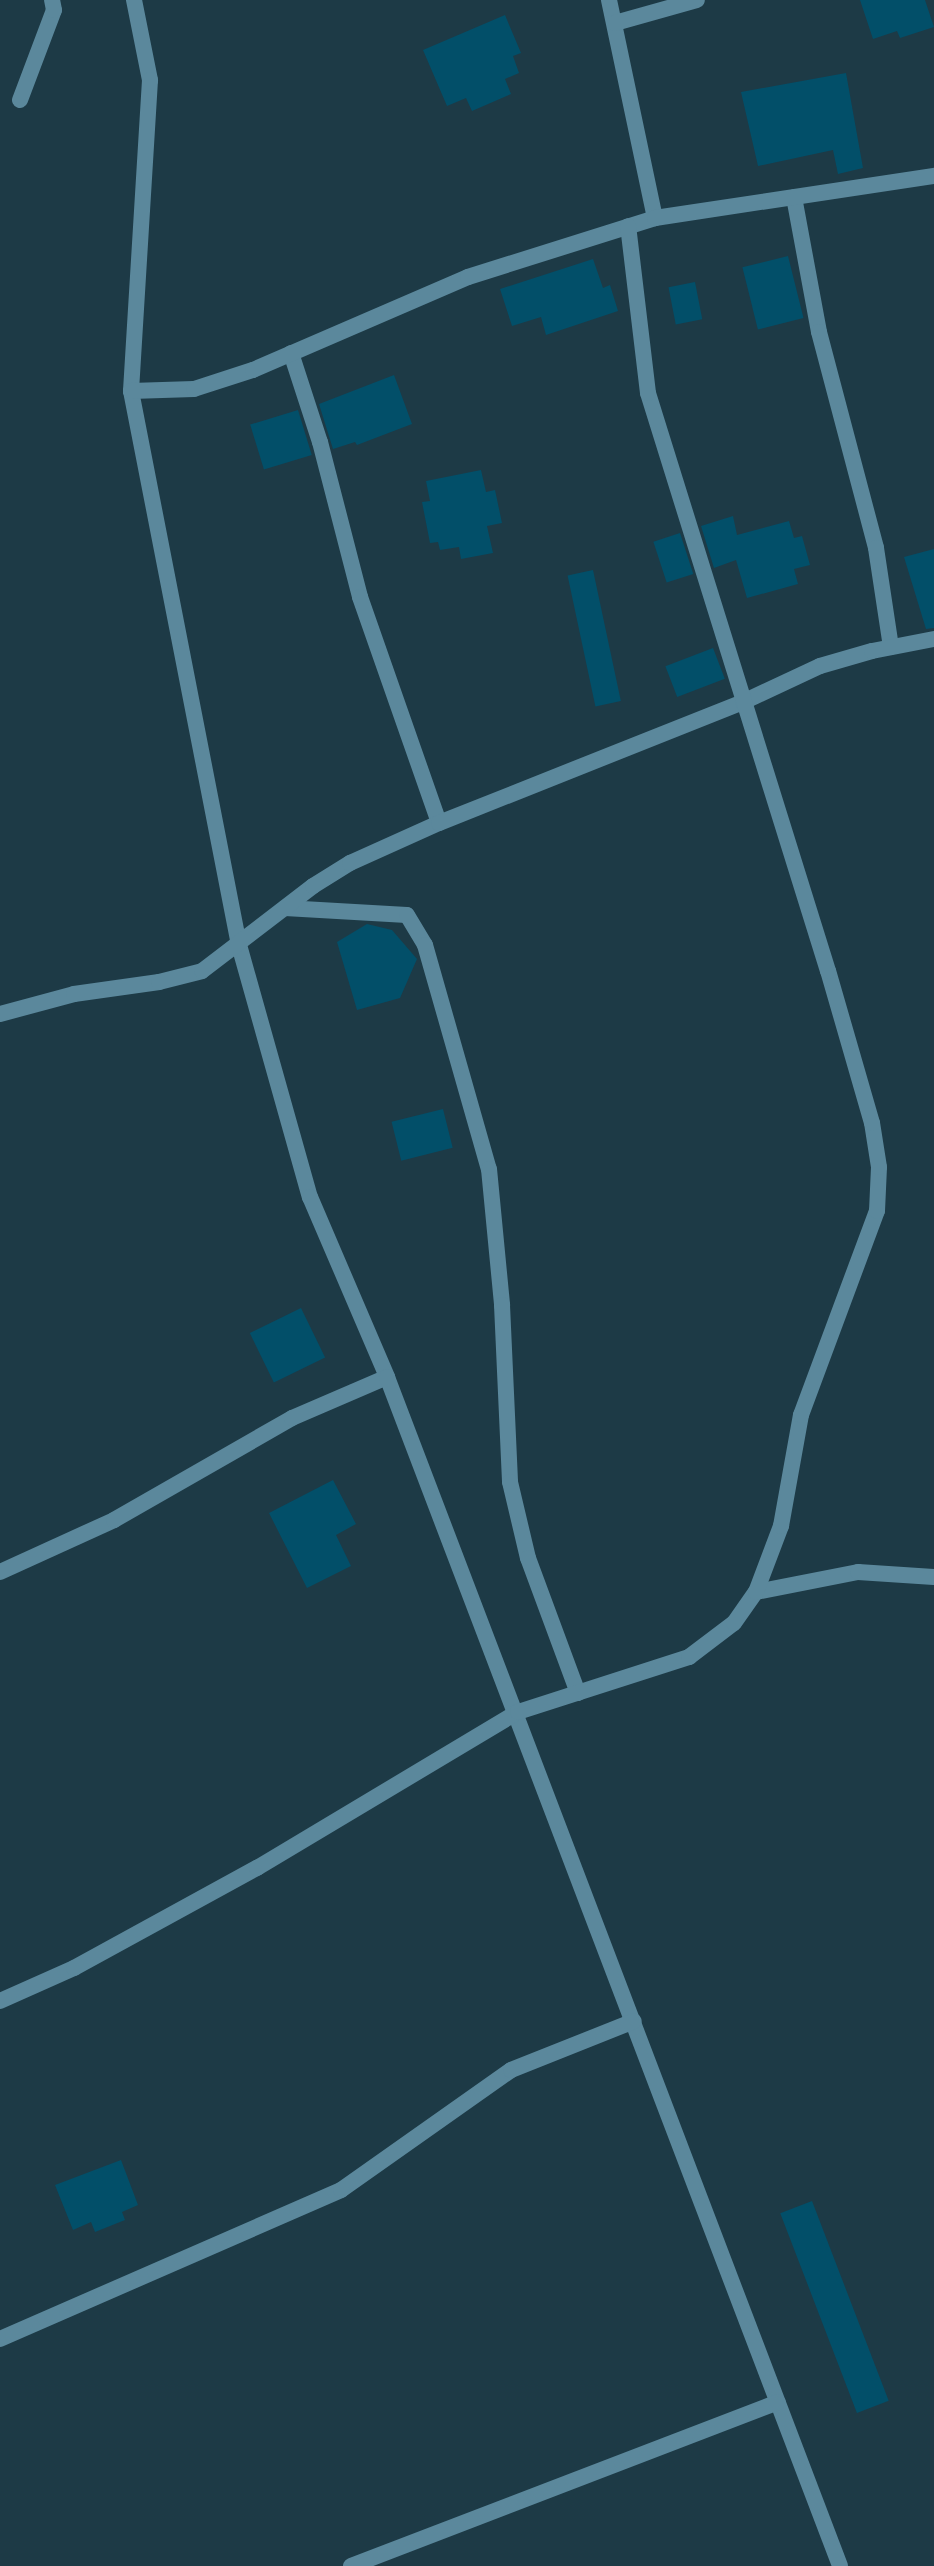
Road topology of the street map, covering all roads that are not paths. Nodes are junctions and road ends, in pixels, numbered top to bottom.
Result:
1 (52, 0) edge
2 (134, 0) edge
3 (609, 0) edge
4 (697, 0) edge
5 (615, 23) junction
6 (20, 100) dead end
7 (934, 176) edge
8 (794, 197) junction
9 (655, 218) junction
10 (628, 226) junction
11 (291, 353) junction
12 (131, 391) junction
13 (934, 639) edge
14 (891, 647) junction
15 (743, 702) junction
16 (439, 823) junction
17 (285, 908) junction
18 (239, 945) junction
19 (0, 1014) edge
20 (387, 1377) junction
21 (0, 1572) edge
22 (934, 1577) edge
23 (756, 1592) junction
24 (578, 1693) junction
25 (518, 1712) junction
26 (0, 2001) edge
27 (634, 2021) junction
28 (0, 2339) edge
29 (778, 2402) junction
30 (351, 2566) edge
31 (840, 2566) edge

1 - 6 street
2 - 12 street
3 - 5 street
4 - 5 street
5 - 9 street
7 - 8 street
8 - 9 street
8 - 14 street
9 - 10 street
10 - 11 street
10 - 15 street
11 - 12 street
11 - 16 street
12 - 18 street
13 - 14 street
14 - 15 street
15 - 16 street
15 - 23 street
16 - 17 street
17 - 18 street
17 - 24 street
18 - 19 street
18 - 20 street
20 - 21 street
20 - 25 street
22 - 23 street
23 - 24 street
24 - 25 street
25 - 26 street
25 - 27 street
27 - 28 street
27 - 29 street
29 - 30 street
29 - 31 street

